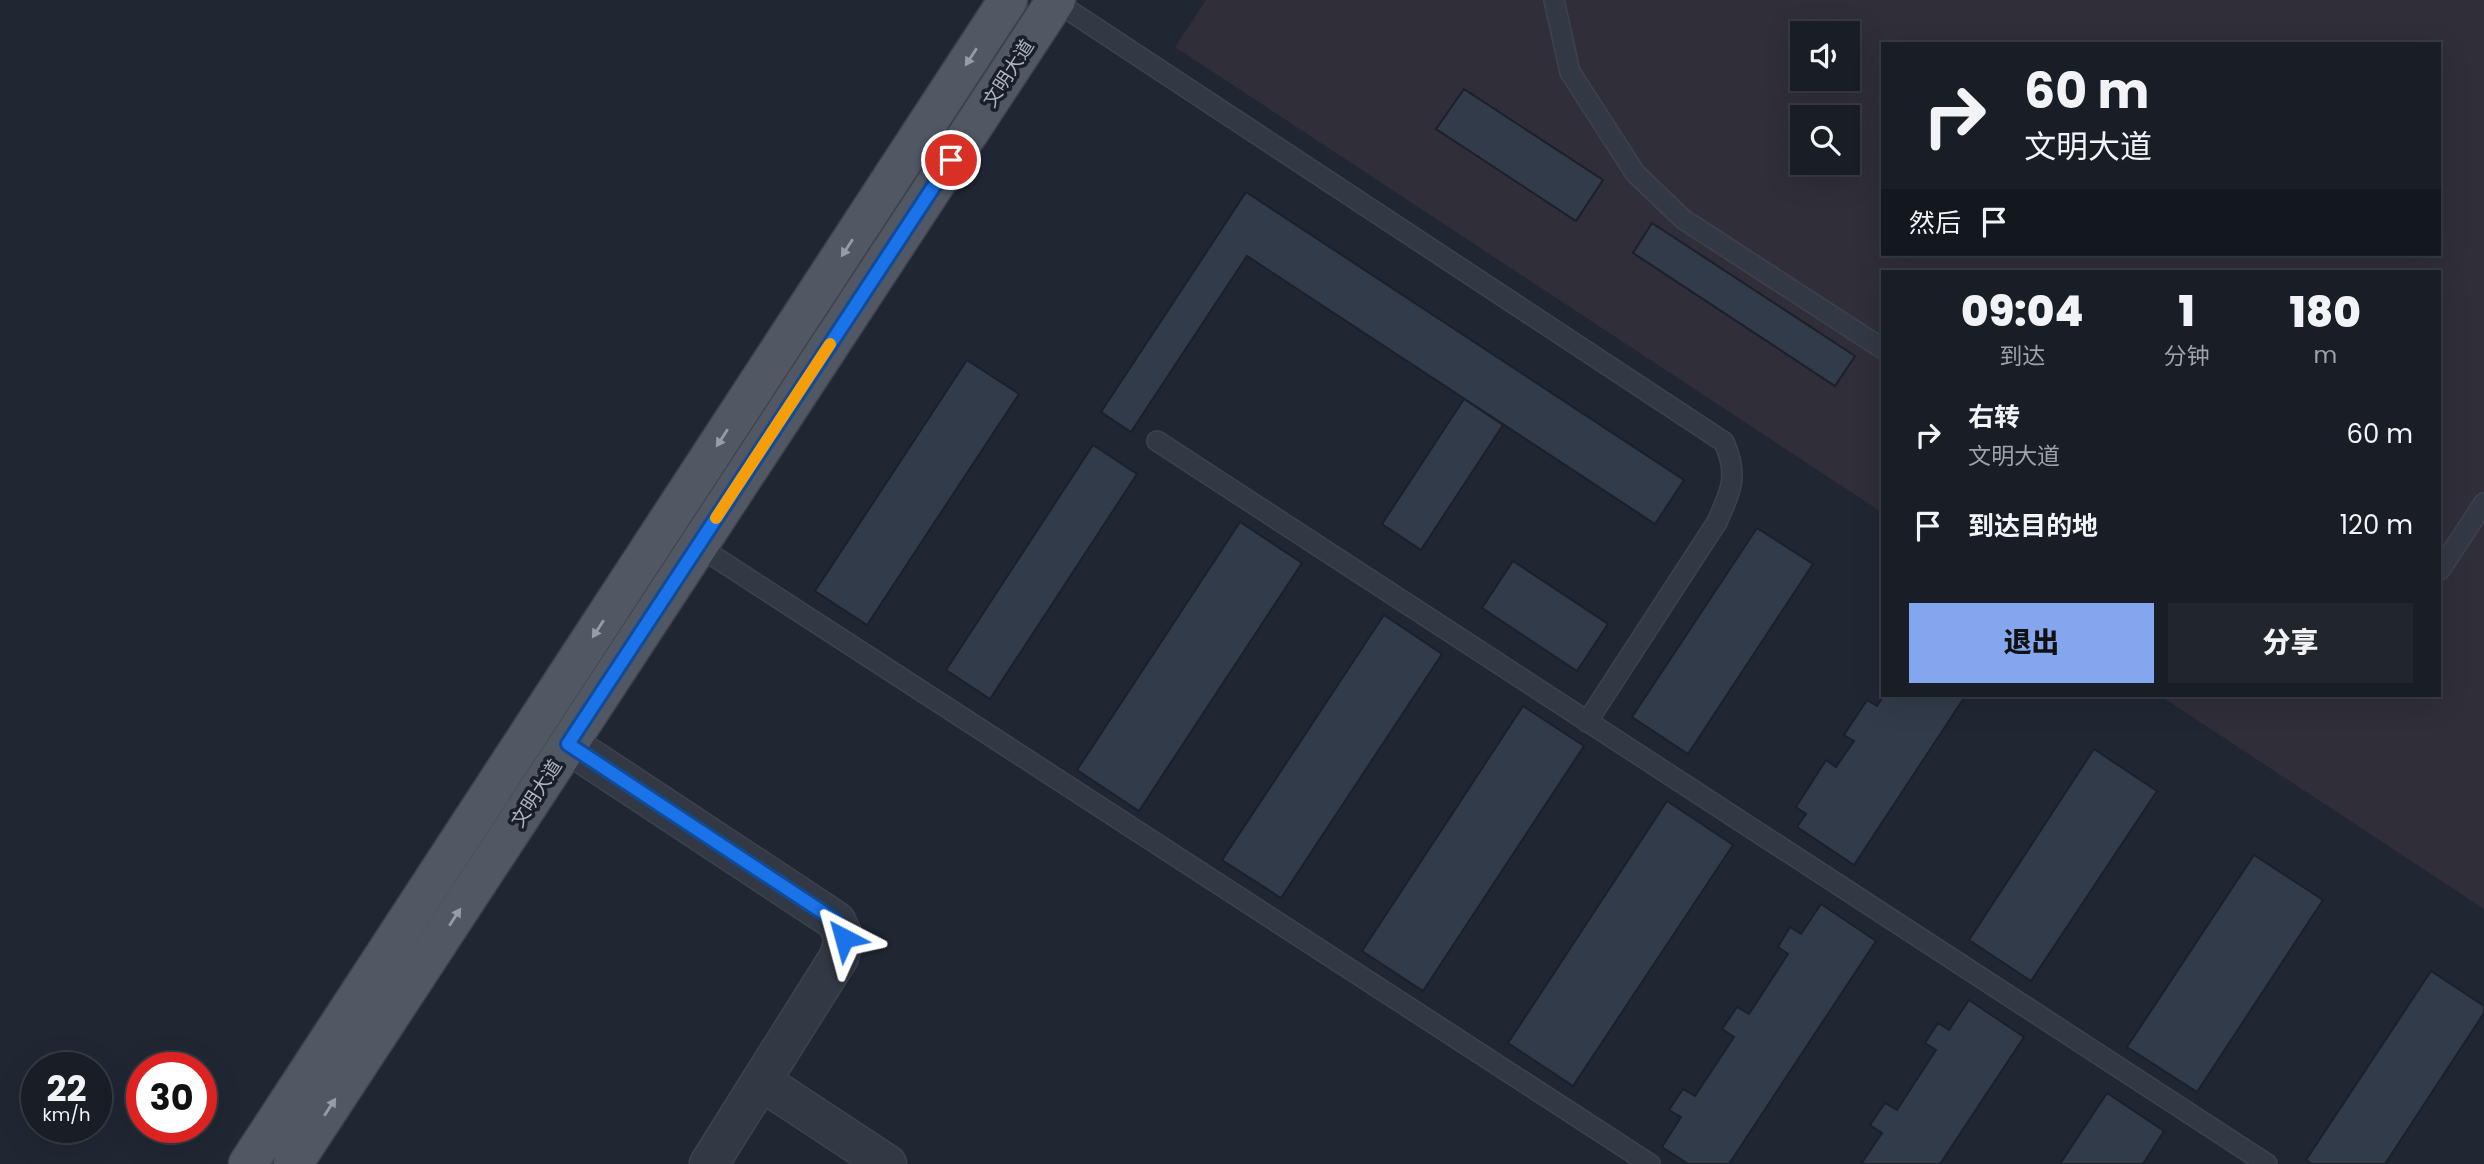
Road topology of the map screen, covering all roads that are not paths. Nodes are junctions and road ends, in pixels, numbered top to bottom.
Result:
1 (1008, 0) edge
2 (1554, 0) edge
3 (1056, 1) edge
4 (1881, 348) edge
5 (1157, 441) dead end
6 (2484, 503) edge
7 (698, 546) junction
8 (2441, 568) edge
9 (1587, 722) junction
10 (568, 744) junction
11 (761, 1081) junction
12 (248, 1164) edge
13 (293, 1164) edge
14 (709, 1164) edge
15 (887, 1164) edge
16 (1650, 1164) edge
17 (2267, 1164) edge

1 -> 12 main road, 文明大道
2 - 4 lane
3 - 7 main road, 文明大道
3 - 9 lane
5 - 9 lane
6 - 8 lane
7 - 10 main road, 文明大道
7 - 16 lane
9 - 17 lane
10 - 11 street
13 -> 10 main road, 文明大道
11 - 14 street
11 - 15 street

